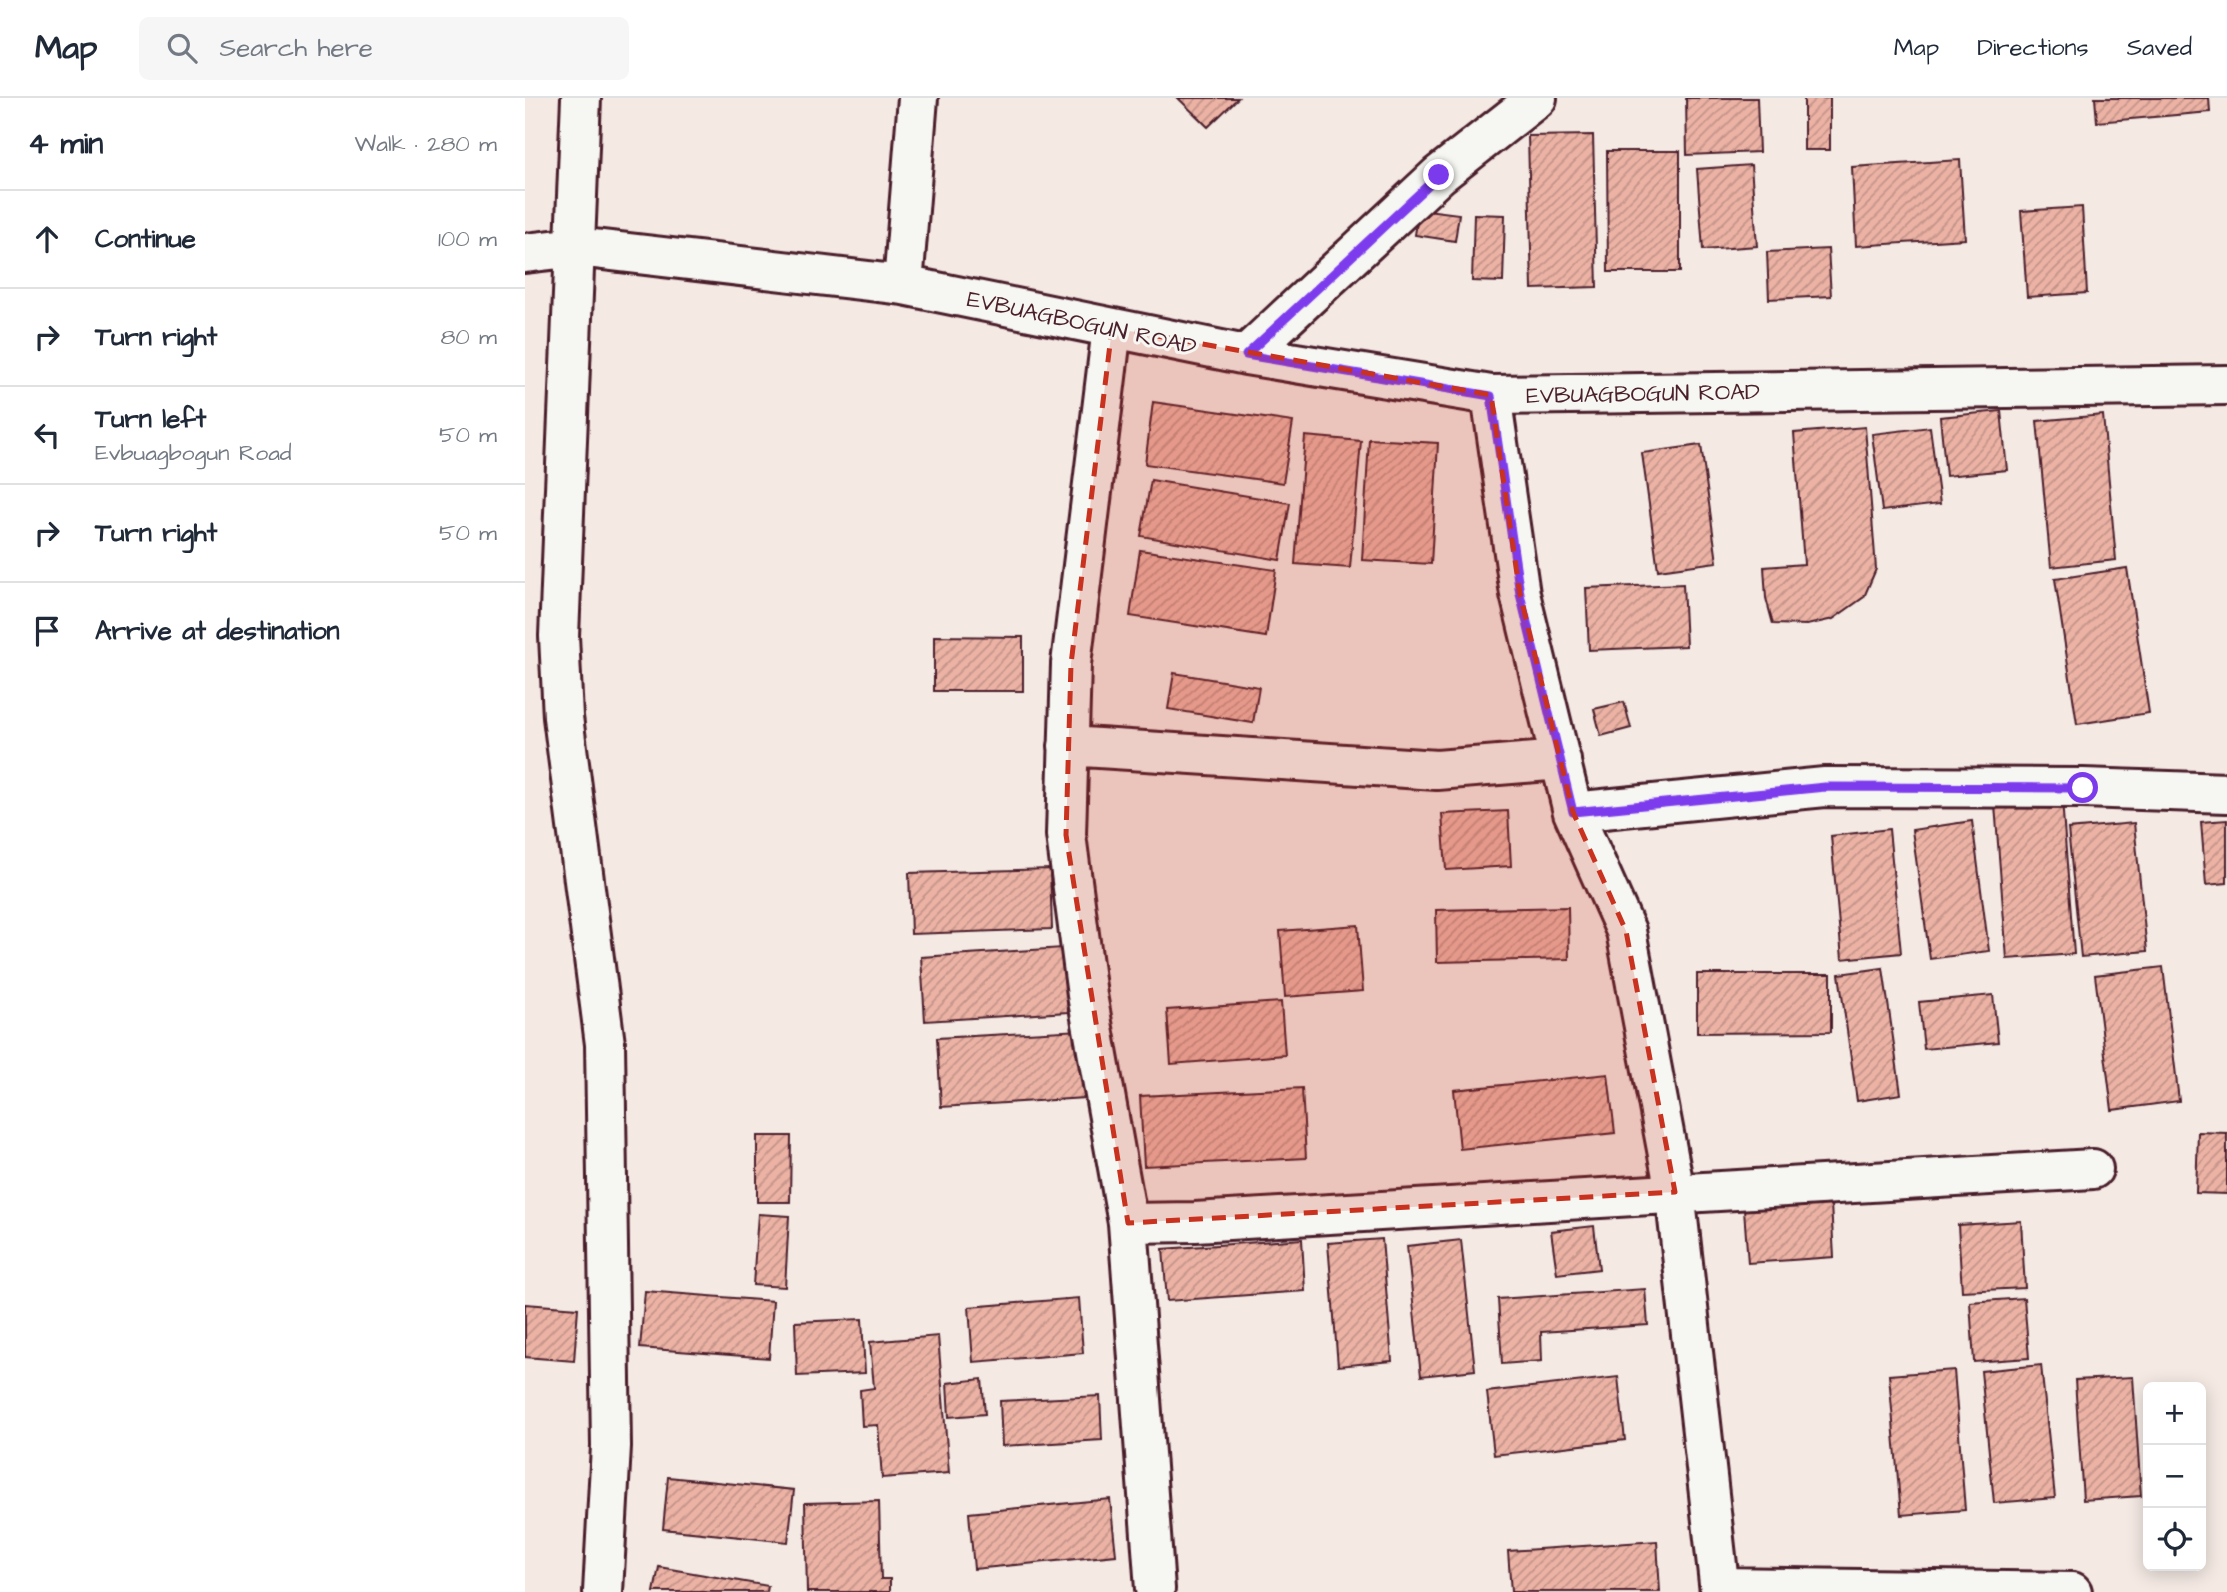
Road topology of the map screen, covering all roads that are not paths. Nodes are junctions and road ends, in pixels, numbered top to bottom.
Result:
1 (581, 98) edge
2 (918, 98) edge
3 (1537, 98) edge
4 (577, 247) junction
5 (525, 253) edge
6 (903, 285) junction
7 (1112, 328) junction
8 (1246, 355) junction
9 (2227, 385) edge
10 (1491, 396) junction
11 (1068, 746) junction
12 (1561, 760) junction
13 (2227, 793) edge
14 (1573, 812) junction
15 (2093, 1169) dead end
16 (1675, 1192) junction
17 (1128, 1223) junction
18 (1155, 1589) dead end
19 (1720, 1589) edge
20 (603, 1592) edge
21 (2073, 1592) edge

1 - 4 street
2 - 6 street
3 - 8 street
4 - 5 street, EVBUAGBOGUN ROAD
4 - 6 street, EVBUAGBOGUN ROAD
4 - 20 street
6 - 7 street, EVBUAGBOGUN ROAD
7 - 8 street, EVBUAGBOGUN ROAD
7 - 11 street
8 - 10 street, EVBUAGBOGUN ROAD
9 - 10 street, EVBUAGBOGUN ROAD
10 - 12 street
11 - 12 street
11 - 17 street
12 - 14 street
13 - 14 street
14 - 16 street
15 - 16 street
16 - 17 street
16 - 19 street
17 - 18 street
19 - 21 street

